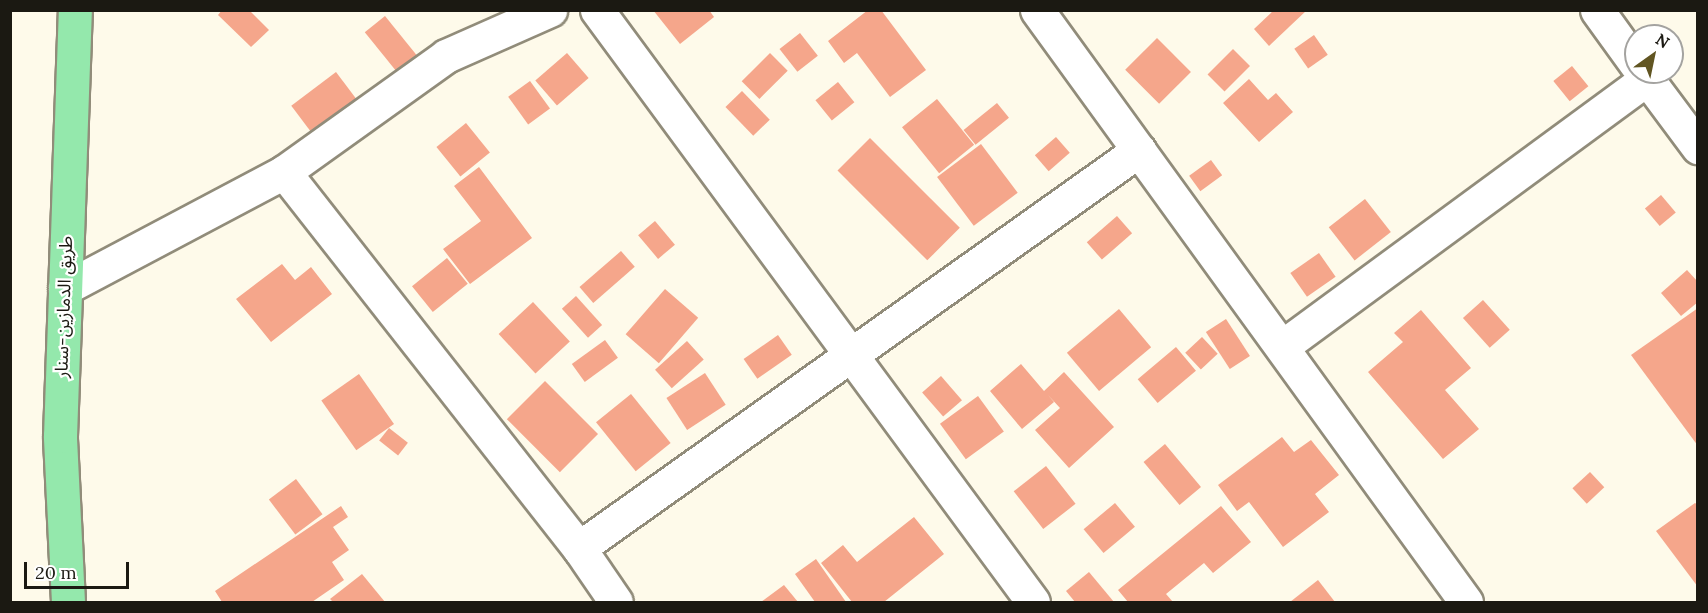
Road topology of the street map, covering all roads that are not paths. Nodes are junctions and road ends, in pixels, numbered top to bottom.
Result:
1 (75, 10) edge
2 (550, 10) edge
3 (597, 10) edge
4 (1037, 10) edge
5 (1596, 10) edge
6 (1624, 48) edge
7 (1626, 84) edge
8 (1651, 84) edge
9 (1698, 147) edge
10 (1139, 150) junction
11 (284, 172) junction
12 (65, 288) junction
13 (1283, 346) junction
14 (851, 357) junction
15 (579, 548) junction
16 (68, 603) edge
17 (616, 603) edge
18 (1033, 603) edge
19 (1466, 603) edge

1 - 12 highway, طريق الدمازين-سنار
2 - 11 street
3 - 14 street
4 - 10 street
5 - 6 street
7 - 13 street
8 - 9 street
10 - 13 street
10 - 14 street
11 - 12 street
11 - 15 street
12 - 16 highway, طريق الدمازين-سنار
13 - 19 street
14 - 15 street
14 - 18 street
15 - 17 street

